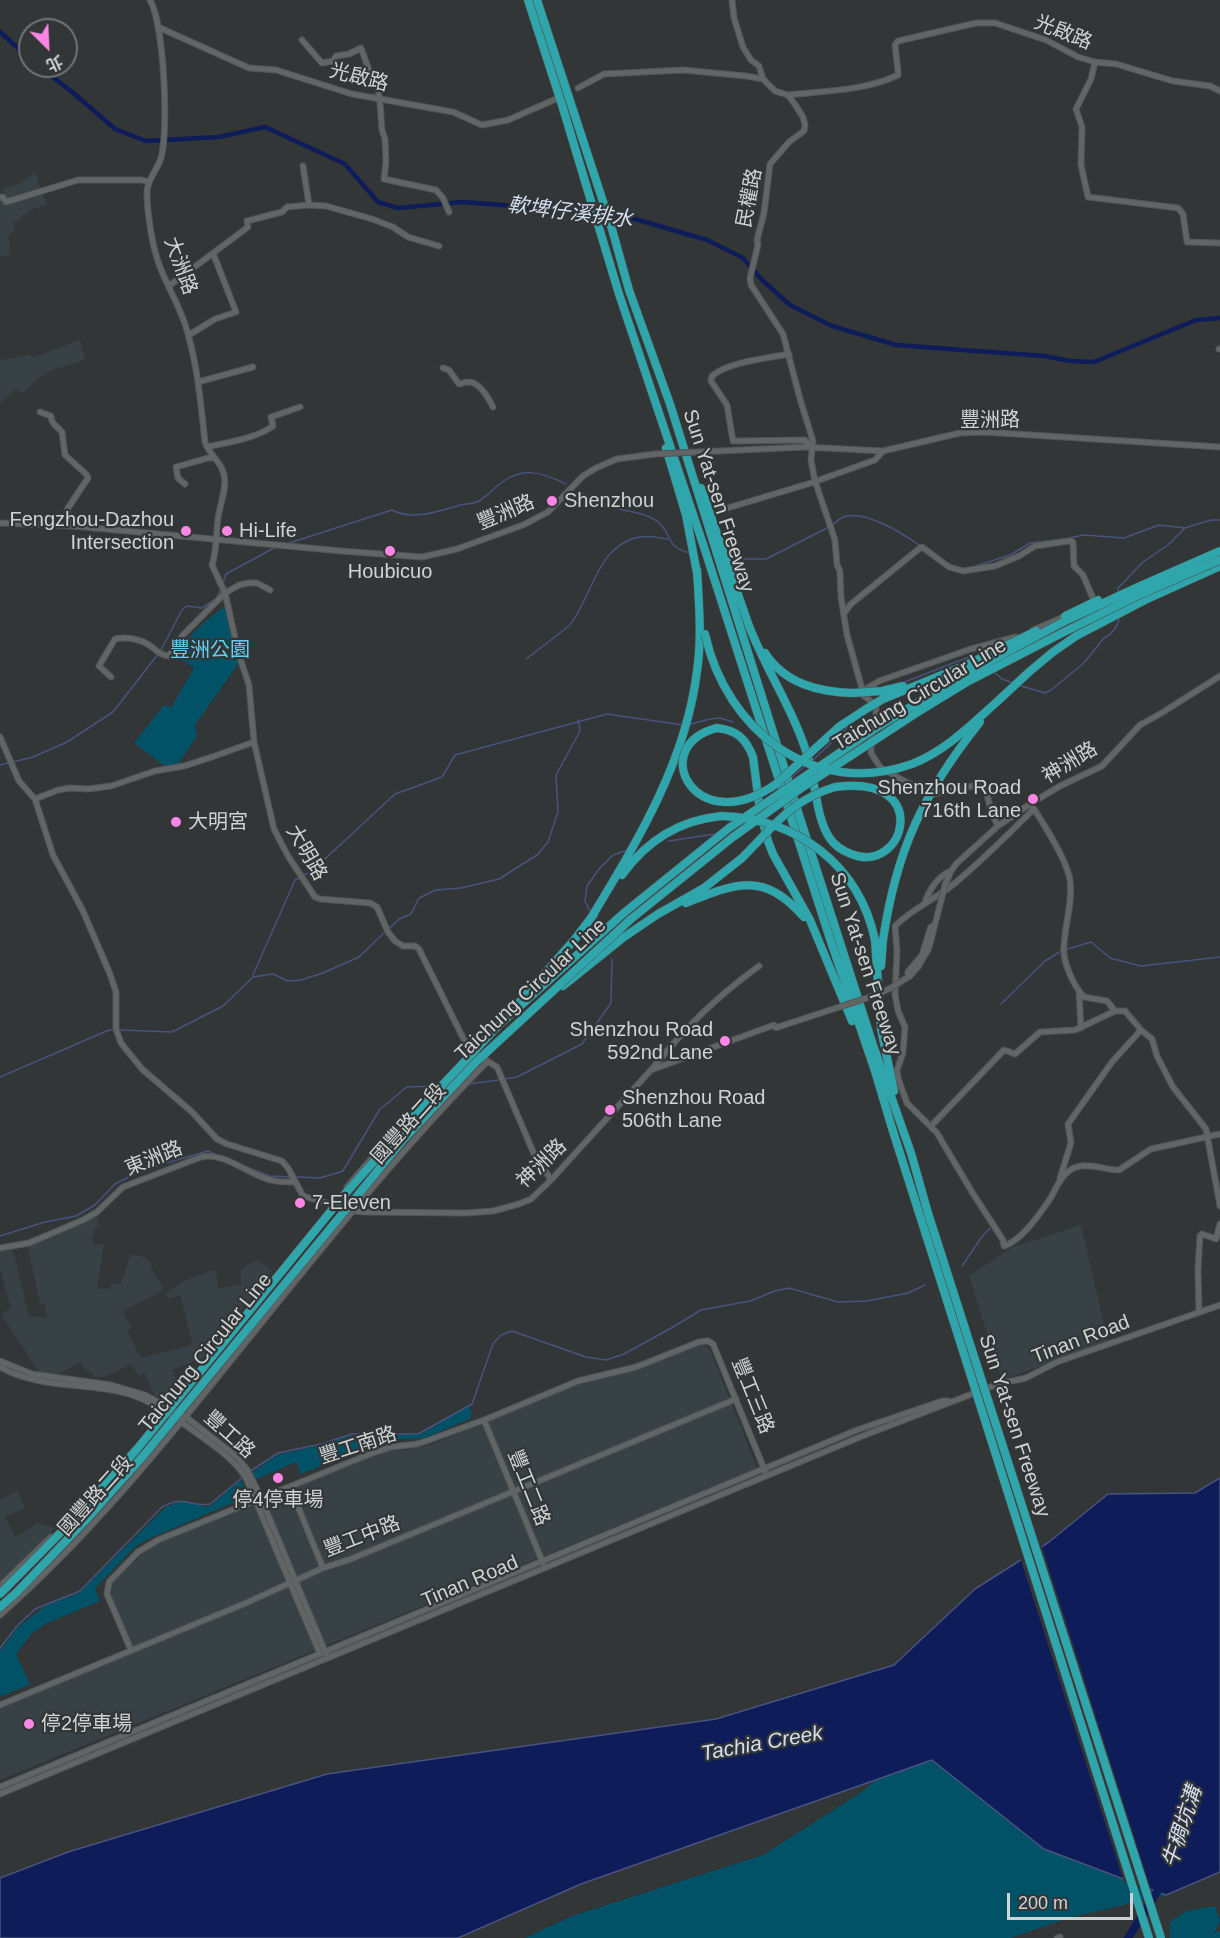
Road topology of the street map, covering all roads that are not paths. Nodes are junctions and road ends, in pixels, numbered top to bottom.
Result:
1 (150, 0) edge
2 (528, 0) edge
3 (537, 0) edge
4 (732, 0) edge
5 (158, 27) junction
6 (302, 40) dead end
7 (1095, 62) junction
8 (763, 79) junction
9 (578, 88) dead end
10 (1220, 91) edge
11 (788, 95) junction
12 (379, 99) junction
13 (556, 99) dead end
14 (303, 166) dead end
15 (149, 182) junction
16 (0, 196) edge
17 (309, 204) junction
18 (449, 212) dead end
19 (1220, 243) edge
20 (439, 246) dead end
21 (213, 254) junction
22 (169, 286) junction
23 (189, 335) junction
24 (789, 354) junction
25 (253, 367) dead end
26 (443, 369) dead end
27 (198, 382) junction
28 (652, 388) junction
29 (300, 407) dead end
30 (493, 407) dead end
31 (40, 412) dead end
32 (207, 447) junction
33 (809, 447) junction
34 (1220, 447) edge
35 (883, 451) junction
36 (213, 458) junction
37 (814, 481) junction
38 (185, 484) dead end
39 (721, 510) dead end
40 (0, 523) edge
41 (73, 526) junction
42 (216, 539) junction
43 (1220, 549) edge
44 (1220, 560) edge
45 (724, 565) junction
46 (1220, 566) edge
47 (270, 590) dead end
48 (225, 593) junction
49 (1095, 603) junction
50 (844, 612) junction
51 (749, 626) junction
52 (703, 636) junction
53 (942, 675) junction
54 (1220, 676) edge
55 (111, 677) dead end
56 (863, 692) junction
57 (1000, 699) junction
58 (0, 737) edge
59 (254, 742) junction
60 (35, 799) junction
61 (1032, 806) junction
62 (998, 826) junction
63 (951, 871) junction
64 (925, 903) junction
65 (591, 918) junction
66 (816, 936) junction
67 (624, 937) junction
68 (879, 940) junction
69 (759, 966) dead end
70 (1079, 992) junction
71 (1114, 1011) junction
72 (499, 1024) junction
73 (1081, 1028) junction
74 (512, 1029) junction
75 (1141, 1030) junction
76 (469, 1050) junction
77 (488, 1062) junction
78 (651, 1070) junction
79 (875, 1071) junction
80 (931, 1126) junction
81 (1220, 1134) edge
82 (1207, 1137) junction
83 (911, 1153) junction
84 (551, 1180) junction
85 (294, 1182) junction
86 (1058, 1183) junction
87 (332, 1204) junction
88 (1220, 1206) edge
89 (353, 1211) junction
90 (1220, 1224) edge
91 (0, 1248) edge
92 (1220, 1305) edge
93 (1199, 1312) junction
94 (699, 1342) joint
95 (0, 1361) edge
96 (0, 1367) edge
97 (736, 1399) junction
98 (167, 1409) junction
99 (184, 1420) junction
100 (484, 1420) junction
101 (766, 1472) junction
102 (290, 1487) junction
103 (514, 1491) junction
104 (258, 1499) junction
105 (544, 1564) junction
106 (323, 1568) junction
107 (293, 1583) junction
108 (0, 1586) edge
109 (0, 1594) edge
110 (0, 1607) edge
111 (0, 1616) edge
112 (131, 1650) junction
113 (322, 1652) junction
114 (325, 1659) junction
115 (0, 1705) edge
116 (0, 1787) edge
117 (0, 1794) edge
118 (1149, 1938) edge
119 (1161, 1938) edge

1 - 5 street, 大洲路
2 - 28 highway, Sun Yat-sen Freeway
3 - 45 highway, Sun Yat-sen Freeway
4 - 8 street, 民權路
5 - 12 street, 光啟路
5 - 15 street, 大洲路
6 - 12 street
7 - 10 street, 光啟路
7 - 11 street, 光啟路
7 - 19 street
8 - 9 street
8 - 11 street, 民權路
11 - 24 street, 民權路
12 - 13 street, 光啟路
12 - 18 street
14 - 17 street
15 - 16 street
15 - 22 street, 大洲路
17 - 20 street
17 - 21 street
21 - 22 street
21 - 23 street
22 - 23 street, 大洲路
23 - 27 street, 大洲路
24 - 33 street
24 - 33 street
25 - 27 street
26 - 30 street
27 - 32 street, 大洲路
28 - 52 highway
28 - 79 highway, Sun Yat-sen Freeway
29 - 32 street
31 - 41 street
32 - 36 street, 大洲路
33 - 35 street, 豐洲路
33 - 37 street
33 - 42 street, 豐洲路, bridge
34 - 35 street, 豐洲路
35 - 37 street
36 - 38 street
36 - 42 street, 大洲路
37 - 39 street
37 - 50 street
40 - 41 street, 豐洲路
41 - 42 street, 豐洲路
42 - 48 street, 大明路
43 - 49 street
43 - 53 highway, bridge
43 - 72 highway, Taichung Circular Line, bridge
44 - 74 highway, Taichung Circular Line, bridge
45 - 51 highway
45 - 83 highway, Sun Yat-sen Freeway
46 - 57 highway
47 - 48 street
48 - 55 street
48 - 59 street, 大明路
49 - 50 street
49 - 56 street
50 - 56 street
51 - 53 highway, bridge
51 - 67 highway, bridge
52 - 57 highway, bridge
52 - 65 highway
53 - 66 highway, bridge
54 - 61 street, 神洲路
56 - 62 street
57 - 68 highway, bridge
58 - 60 street
59 - 60 street
59 - 76 street, 大明路
60 - 85 street, 神洲路
61 - 62 street, 神洲路
61 - 64 street
61 - 70 street
62 - 63 street, 神洲路
63 - 64 street
63 - 78 street, 神洲路, bridge
64 - 80 street
65 - 68 highway, bridge
65 - 72 highway, bridge
66 - 67 highway
66 - 79 highway
67 - 74 highway, bridge
68 - 83 highway
69 - 78 street
70 - 71 street
70 - 73 street
71 - 73 street
71 - 75 street
72 - 109 highway, Taichung Circular Line, bridge
73 - 80 street
74 - 110 highway, Taichung Circular Line, bridge
75 - 82 street
75 - 86 street
76 - 77 street
76 - 87 street
77 - 84 street
77 - 89 street, 國豐路二段
78 - 84 street, 神洲路
79 - 118 highway, Sun Yat-sen Freeway, bridge
80 - 86 street
81 - 82 street
82 - 86 street
82 - 88 street
83 - 119 highway, Sun Yat-sen Freeway, bridge
84 - 89 street, 神洲路
85 - 87 street, 神洲路
85 - 91 street, 東洲路
87 - 89 street, 神洲路
87 - 98 street
89 - 99 street, 國豐路二段
90 - 93 street
92 - 93 street, Tinan Road
93 - 101 street, Tinan Road
94 - 97 street, 豐工三路
94 - 100 street, 豐工南路
95 - 98 street, 豐工路
96 - 98 street, 豐工路
97 - 101 street, 豐工三路
97 - 103 street, 豐工中路
98 - 99 street, 豐工路
98 - 108 street
99 - 104 street, 豐工路
99 - 111 street, 國豐路二段
100 - 102 street, 豐工南路
100 - 103 street, 豐工二路
101 - 105 street, Tinan Road
102 - 104 street, 豐工南路
102 - 106 street
103 - 105 street, 豐工二路
103 - 106 street, 豐工中路
104 - 107 street, 豐工路
104 - 112 street, 豐工南路
105 - 113 street, Tinan Road
105 - 114 street, Tinan Road
106 - 107 street, 豐工中路
107 - 112 street, 豐工中路
107 - 113 street, 豐工路
112 - 115 street, 豐工中路
113 - 114 street, 豐工路
113 - 116 street, Tinan Road
114 - 117 street, Tinan Road

